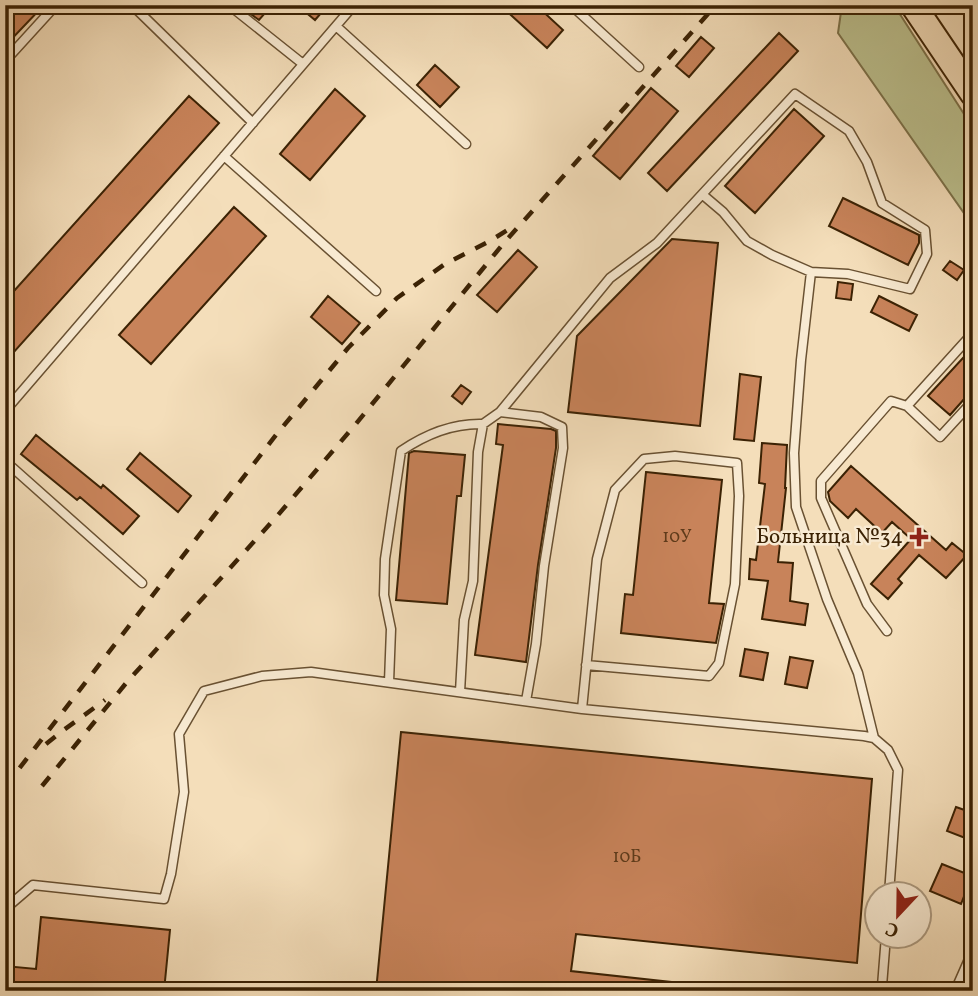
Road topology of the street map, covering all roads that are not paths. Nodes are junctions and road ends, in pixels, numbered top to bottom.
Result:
1 (56, 5) edge
2 (132, 5) edge
3 (229, 5) edge
4 (354, 5) edge
5 (571, 5) edge
6 (913, 5) edge
7 (336, 26) junction
8 (5, 61) edge
9 (303, 64) junction
10 (639, 67) dead end
11 (973, 94) edge
12 (253, 123) junction
13 (466, 144) dead end
14 (224, 156) junction
15 (703, 195) junction
16 (811, 272) junction
17 (376, 291) dead end
18 (973, 333) edge
19 (973, 401) edge
20 (907, 406) junction
21 (5, 411) edge
22 (500, 412) junction
23 (483, 424) junction
24 (5, 461) edge
25 (142, 583) dead end
26 (887, 631) dead end
27 (586, 665) junction
28 (389, 682) junction
29 (460, 692) junction
30 (526, 701) junction
31 (582, 709) junction
32 (874, 738) junction
33 (890, 880) edge
34 (5, 909) edge
35 (885, 950) edge
36 (973, 950) edge
37 (887, 991) edge
38 (955, 991) edge

1 - 8 lane
2 - 12 lane
3 - 9 lane
4 - 7 lane
5 - 10 lane
6 - 11 main road
7 - 9 lane
7 - 13 lane
9 - 12 lane
12 - 14 lane
14 - 17 lane
14 - 21 lane
15 - 16 lane
15 - 16 lane
15 - 22 lane
16 - 32 lane
18 - 20 lane
19 - 20 lane
20 - 26 lane
22 - 23 lane
22 - 30 lane
23 - 28 lane
23 - 29 lane
24 - 25 lane
27 - 27 lane
27 - 31 lane
28 - 29 lane
28 - 34 lane
29 - 30 lane
30 - 31 lane
31 - 32 lane
32 - 33 lane
35 - 37 lane
36 - 38 lane

